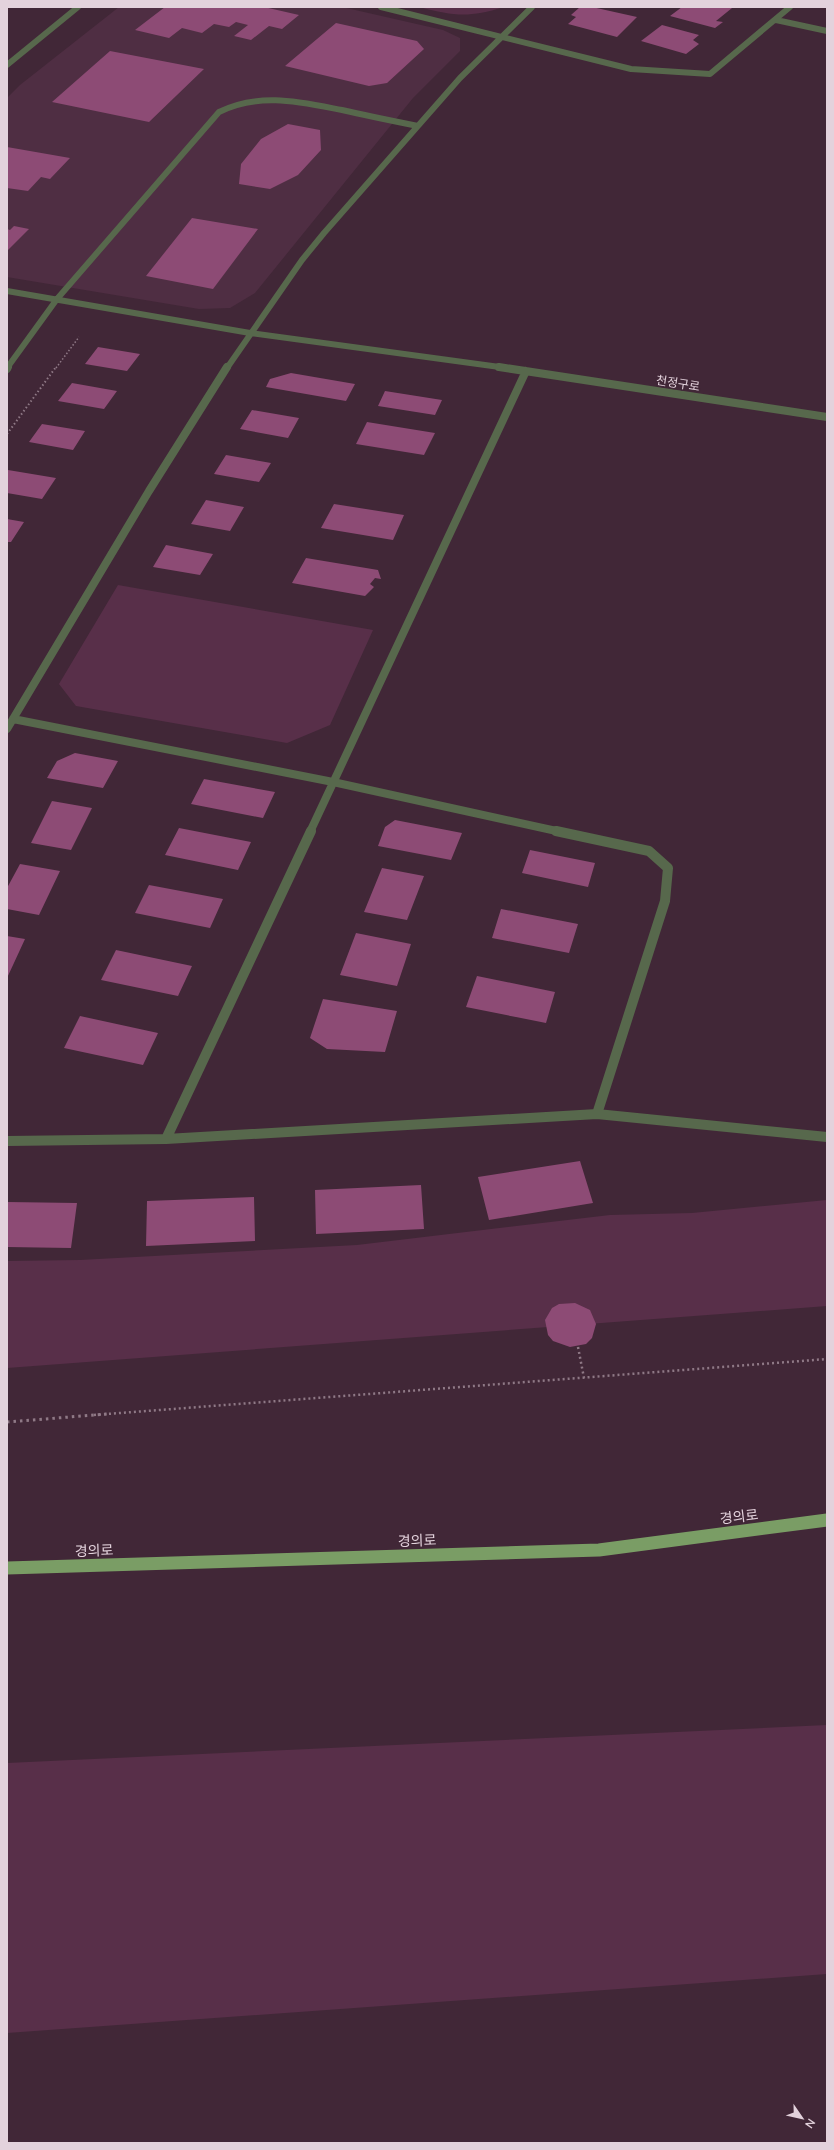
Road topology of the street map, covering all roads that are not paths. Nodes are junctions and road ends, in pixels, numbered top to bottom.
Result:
1 (78, 7) edge
2 (381, 7) edge
3 (532, 7) edge
4 (790, 7) edge
5 (776, 20) junction
6 (827, 32) edge
7 (499, 37) junction
8 (7, 65) edge
9 (418, 126) junction
10 (7, 291) edge
11 (57, 299) junction
12 (250, 334) junction
13 (7, 369) edge
14 (526, 371) junction
15 (827, 417) edge
16 (13, 719) junction
17 (7, 729) edge
18 (333, 782) junction
19 (597, 1114) junction
20 (827, 1137) edge
21 (166, 1139) junction
22 (7, 1141) edge
23 (827, 1520) edge
24 (7, 1568) edge

1 - 8 street
2 - 7 street
3 - 7 street
4 - 5 street
5 - 6 street
5 - 7 street
7 - 9 street
9 - 11 street
9 - 12 street
10 - 11 street, 천정구로
11 - 12 street, 천정구로
11 - 13 street
12 - 14 street, 천정구로
12 - 16 street
14 - 15 street, 천정구로
14 - 18 street
16 - 17 street
16 - 18 street
18 - 19 street
18 - 21 street
19 - 20 street
19 - 21 street
21 - 22 street
23 - 24 main road, 경의로

